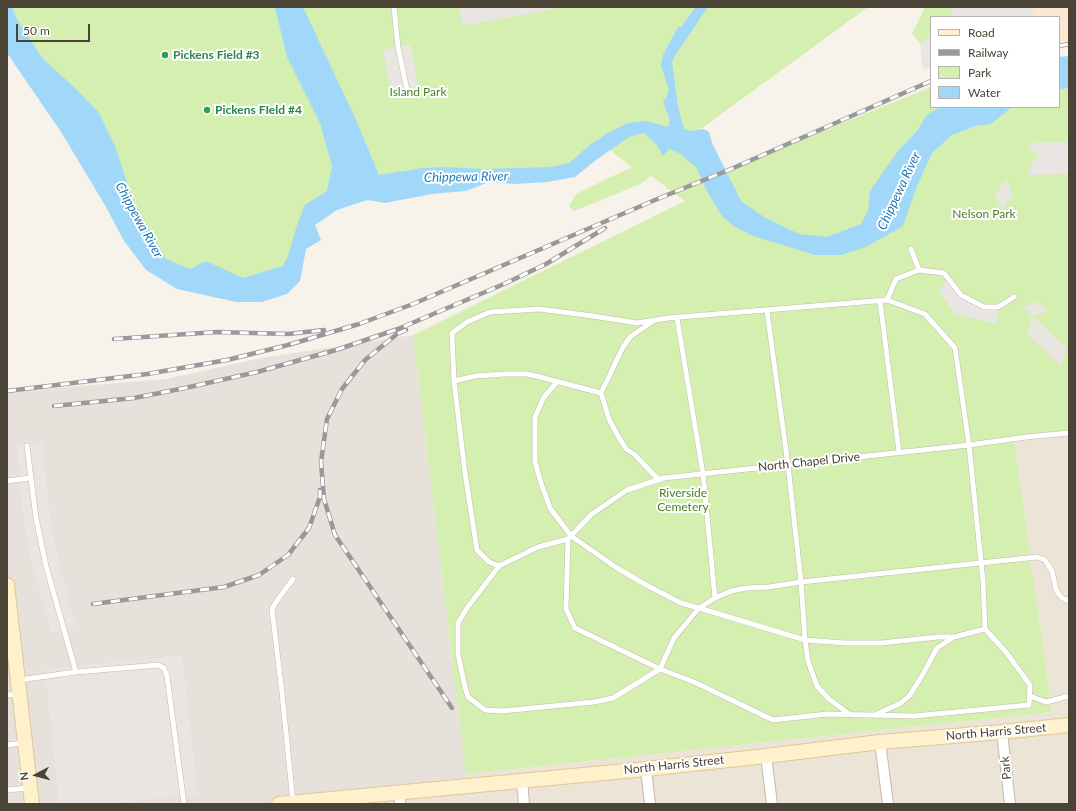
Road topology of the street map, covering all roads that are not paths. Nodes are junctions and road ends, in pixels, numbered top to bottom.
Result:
1 (394, 7) edge
2 (407, 90) dead end
3 (911, 249) dead end
4 (919, 270) junction
5 (1014, 297) dead end
6 (880, 300) junction
7 (887, 300) junction
8 (767, 311) junction
9 (677, 318) junction
10 (654, 320) junction
11 (454, 381) junction
12 (557, 382) junction
13 (601, 394) junction
14 (1069, 433) edge
15 (969, 445) junction
16 (27, 446) dead end
17 (899, 452) junction
18 (788, 465) junction
19 (703, 474) junction
20 (30, 478) junction
21 (7, 480) edge
22 (659, 480) junction
23 (569, 537) junction
24 (981, 563) junction
25 (499, 566) junction
26 (293, 579) dead end
27 (801, 582) junction
28 (7, 585) edge
29 (715, 598) junction
30 (1069, 601) edge
31 (699, 608) junction
32 (985, 629) junction
33 (954, 637) junction
34 (805, 640) junction
35 (660, 669) junction
36 (76, 672) junction
37 (18, 680) junction
38 (13, 694) edge
39 (1030, 696) junction
40 (1069, 696) edge
41 (849, 714) junction
42 (876, 715) junction
43 (1069, 725) edge
44 (1002, 732) junction
45 (880, 742) junction
46 (25, 743) junction
47 (7, 745) edge
48 (766, 756) junction
49 (646, 769) junction
50 (522, 780) junction
51 (30, 788) junction
52 (7, 790) edge
53 (399, 799) edge
54 (286, 803) edge
55 (32, 804) edge
56 (184, 804) edge
57 (524, 804) edge
58 (650, 804) edge
59 (772, 804) edge
60 (888, 804) edge
61 (1010, 804) edge

1 - 2 lane
3 - 4 lane
4 - 5 lane
4 - 7 lane
6 - 7 lane
6 - 8 lane
6 - 17 lane
7 - 15 lane
8 - 9 lane
8 - 18 lane
9 - 10 lane
9 - 19 lane
10 - 11 lane
10 - 13 lane
11 - 12 lane
11 - 25 lane
12 - 13 lane
12 - 23 lane
13 - 22 lane
14 - 15 lane, North Chapel Drive
15 - 17 lane, North Chapel Drive
15 - 24 lane
16 - 20 lane
17 - 18 lane, North Chapel Drive
18 - 19 lane, North Chapel Drive
18 - 27 lane
19 - 22 lane, North Chapel Drive
19 - 29 lane
20 - 21 lane
20 - 36 lane
22 - 23 lane, North Chapel Drive
23 - 25 lane
23 - 31 lane
23 - 35 lane
24 - 27 lane
24 - 30 lane
24 - 32 lane
25 - 35 lane
26 - 54 lane
27 - 29 lane
27 - 34 lane
28 - 37 street
29 - 31 lane
31 - 34 lane
31 - 35 lane
32 - 33 lane
32 - 39 lane
33 - 34 lane
33 - 42 lane
34 - 41 lane
35 - 41 lane
36 - 37 lane
36 - 56 lane
37 - 38 street
38 - 46 street
39 - 40 lane
39 - 42 lane
41 - 42 lane
43 - 44 street, North Harris Street
44 - 45 street, North Harris Street
44 - 61 street, Park
45 - 48 street, North Harris Street
45 - 60 street
46 - 47 lane
46 - 51 street
48 - 49 street, North Harris Street
48 - 59 street
49 - 50 street, North Harris Street
49 - 58 street
50 - 53 street, North Harris Street
50 - 57 street
51 - 52 lane
51 - 55 street
53 - 54 street, North Harris Street

